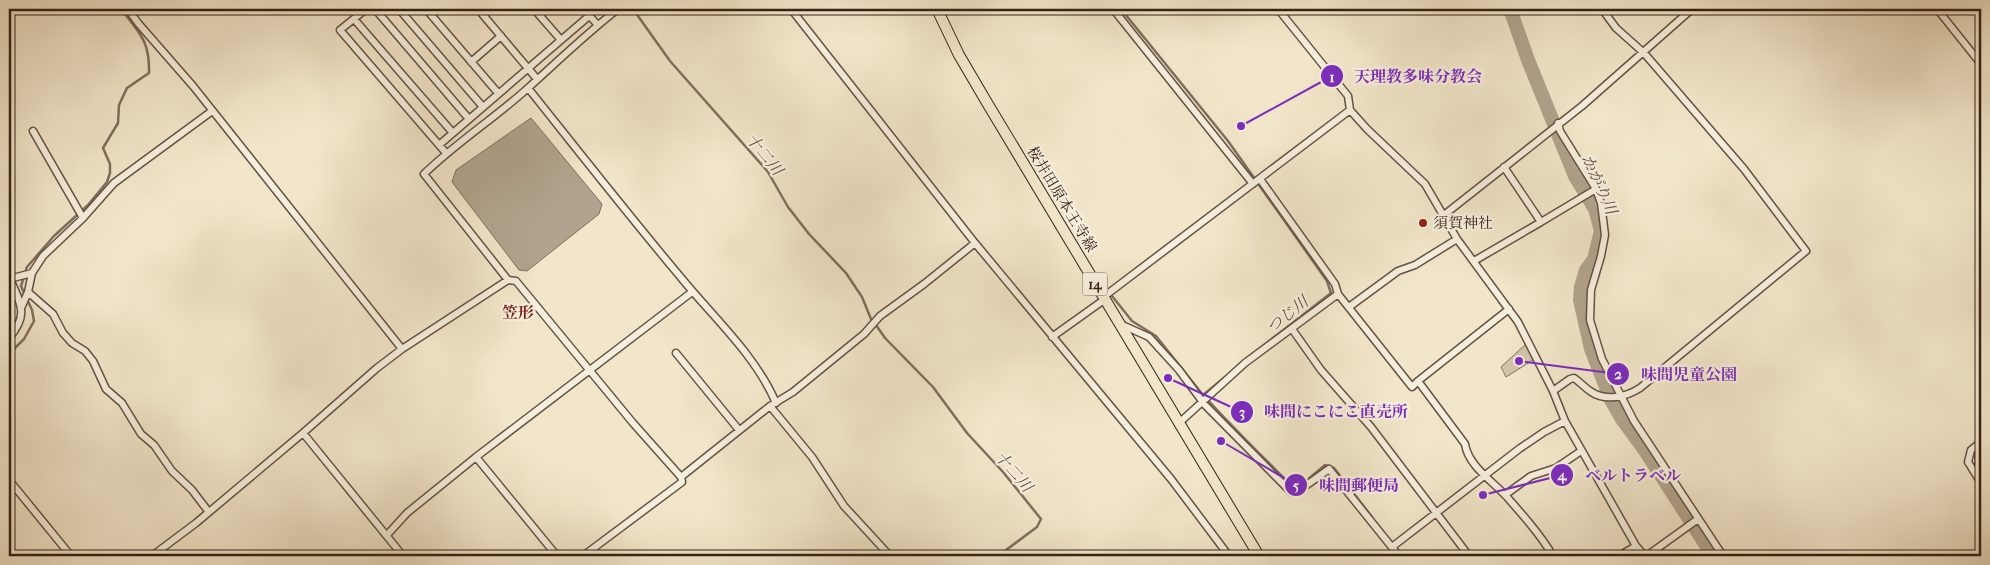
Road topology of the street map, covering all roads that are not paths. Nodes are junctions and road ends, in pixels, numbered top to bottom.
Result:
1 (128, 9) edge
2 (366, 9) edge
3 (375, 9) edge
4 (399, 9) edge
5 (426, 9) edge
6 (478, 9) edge
7 (534, 9) edge
8 (583, 9) edge
9 (618, 9) edge
10 (791, 9) edge
11 (938, 9) edge
12 (1113, 9) edge
13 (1278, 9) edge
14 (1602, 9) edge
15 (1692, 9) edge
16 (1937, 9) edge
17 (589, 16) junction
18 (354, 19) junction
19 (598, 25) junction
20 (501, 36) junction
21 (561, 40) junction
22 (1644, 52) junction
23 (472, 62) junction
24 (1981, 64) edge
25 (528, 68) junction
26 (537, 79) junction
27 (528, 88) junction
28 (498, 93) junction
29 (483, 107) junction
30 (1350, 110) junction
31 (212, 111) junction
32 (469, 119) junction
33 (1558, 124) junction
34 (33, 131) dead end
35 (453, 133) junction
36 (439, 145) junction
37 (446, 153) junction
38 (1504, 167) junction
39 (1260, 179) junction
40 (1254, 184) junction
41 (1596, 189) junction
42 (1444, 215) junction
43 (83, 218) junction
44 (1542, 222) junction
45 (1457, 239) junction
46 (974, 242) junction
47 (1474, 261) junction
48 (32, 273) junction
49 (9, 279) edge
50 (508, 280) junction
51 (28, 292) junction
52 (692, 292) junction
53 (1338, 294) junction
54 (1104, 298) junction
55 (22, 306) junction
56 (1349, 307) junction
57 (1509, 308) junction
58 (1120, 324) junction
59 (1292, 329) junction
60 (1052, 337) junction
61 (9, 338) edge
62 (402, 349) junction
63 (676, 352) dead end
64 (589, 370) junction
65 (1418, 381) junction
66 (1553, 391) junction
67 (1621, 397) junction
68 (1202, 402) junction
69 (773, 405) junction
70 (1565, 421) junction
71 (1179, 422) junction
72 (740, 430) junction
73 (303, 433) junction
74 (1981, 442) edge
75 (1581, 451) junction
76 (1981, 456) edge
77 (476, 457) junction
78 (1981, 470) edge
79 (1485, 476) junction
80 (681, 477) junction
81 (9, 480) edge
82 (1981, 483) edge
83 (1504, 495) junction
84 (208, 511) junction
85 (1436, 512) junction
86 (1698, 519) junction
87 (387, 535) junction
88 (1636, 546) junction
89 (1392, 547) junction
90 (72, 556) edge
91 (152, 556) edge
92 (403, 556) edge
93 (557, 556) edge
94 (583, 556) edge
95 (890, 556) edge
96 (1229, 556) edge
97 (1259, 556) edge
98 (1399, 556) edge
99 (1469, 556) edge
100 (1553, 556) edge
101 (1619, 556) edge
102 (1723, 556) edge

1 - 31 street
2 - 18 street
3 - 32 street
4 - 29 street
5 - 23 street
6 - 20 street
7 - 21 street
8 - 17 street
9 - 19 street
10 - 46 street
11 - 54 main road, 桜井田原本王寺線 / 14
12 - 40 street
13 - 30 street
14 - 22 street
15 - 22 street
16 - 24 street
17 - 19 street
17 - 21 street
18 - 35 street
18 - 36 street
19 - 26 street
20 - 23 street
20 - 25 street
21 - 25 street
22 - 33 street
22 - 67 street
23 - 28 street
25 - 26 street
25 - 28 street
26 - 27 street
27 - 37 street
27 - 52 street
28 - 29 street
29 - 32 street
30 - 39 street
30 - 42 street
31 - 43 street
31 - 62 street
32 - 35 street
33 - 38 street
33 - 41 street
34 - 43 street
35 - 36 street
36 - 37 street
37 - 50 street
38 - 42 street
38 - 44 street
39 - 40 street
39 - 53 street
40 - 54 street
41 - 44 street
41 - 67 street
42 - 45 street
43 - 48 street
44 - 47 street
45 - 47 street
45 - 56 street
46 - 60 street
46 - 69 street
47 - 57 street
48 - 49 street
48 - 51 street
49 - 55 street
50 - 62 street
50 - 64 street
51 - 55 street
51 - 84 street
52 - 64 street
52 - 69 street
53 - 56 street
53 - 59 street
54 - 58 main road, 桜井田原本王寺線 / 14
54 - 60 street
55 - 61 street
56 - 65 street
57 - 65 street
57 - 66 street
58 - 68 street
58 - 71 main road, 桜井田原本王寺線 / 14
59 - 68 street
59 - 85 street
60 - 96 street
62 - 73 street
63 - 72 street
64 - 77 street
64 - 80 street
65 - 79 street
66 - 67 street
66 - 70 street
67 - 86 street
68 - 71 street
68 - 89 street
69 - 72 street
69 - 95 street
70 - 75 street
70 - 79 street
71 - 97 main road, 桜井田原本王寺線 / 14
72 - 80 street
73 - 84 street
73 - 87 street
74 - 82 street
75 - 83 street
75 - 88 street
76 - 78 street
77 - 87 street
77 - 93 street
79 - 83 street
79 - 85 street
80 - 94 street
81 - 90 street
83 - 100 street
84 - 91 street
85 - 89 street
85 - 99 street
86 - 88 street
86 - 102 street
87 - 92 street
88 - 101 street
89 - 98 street

